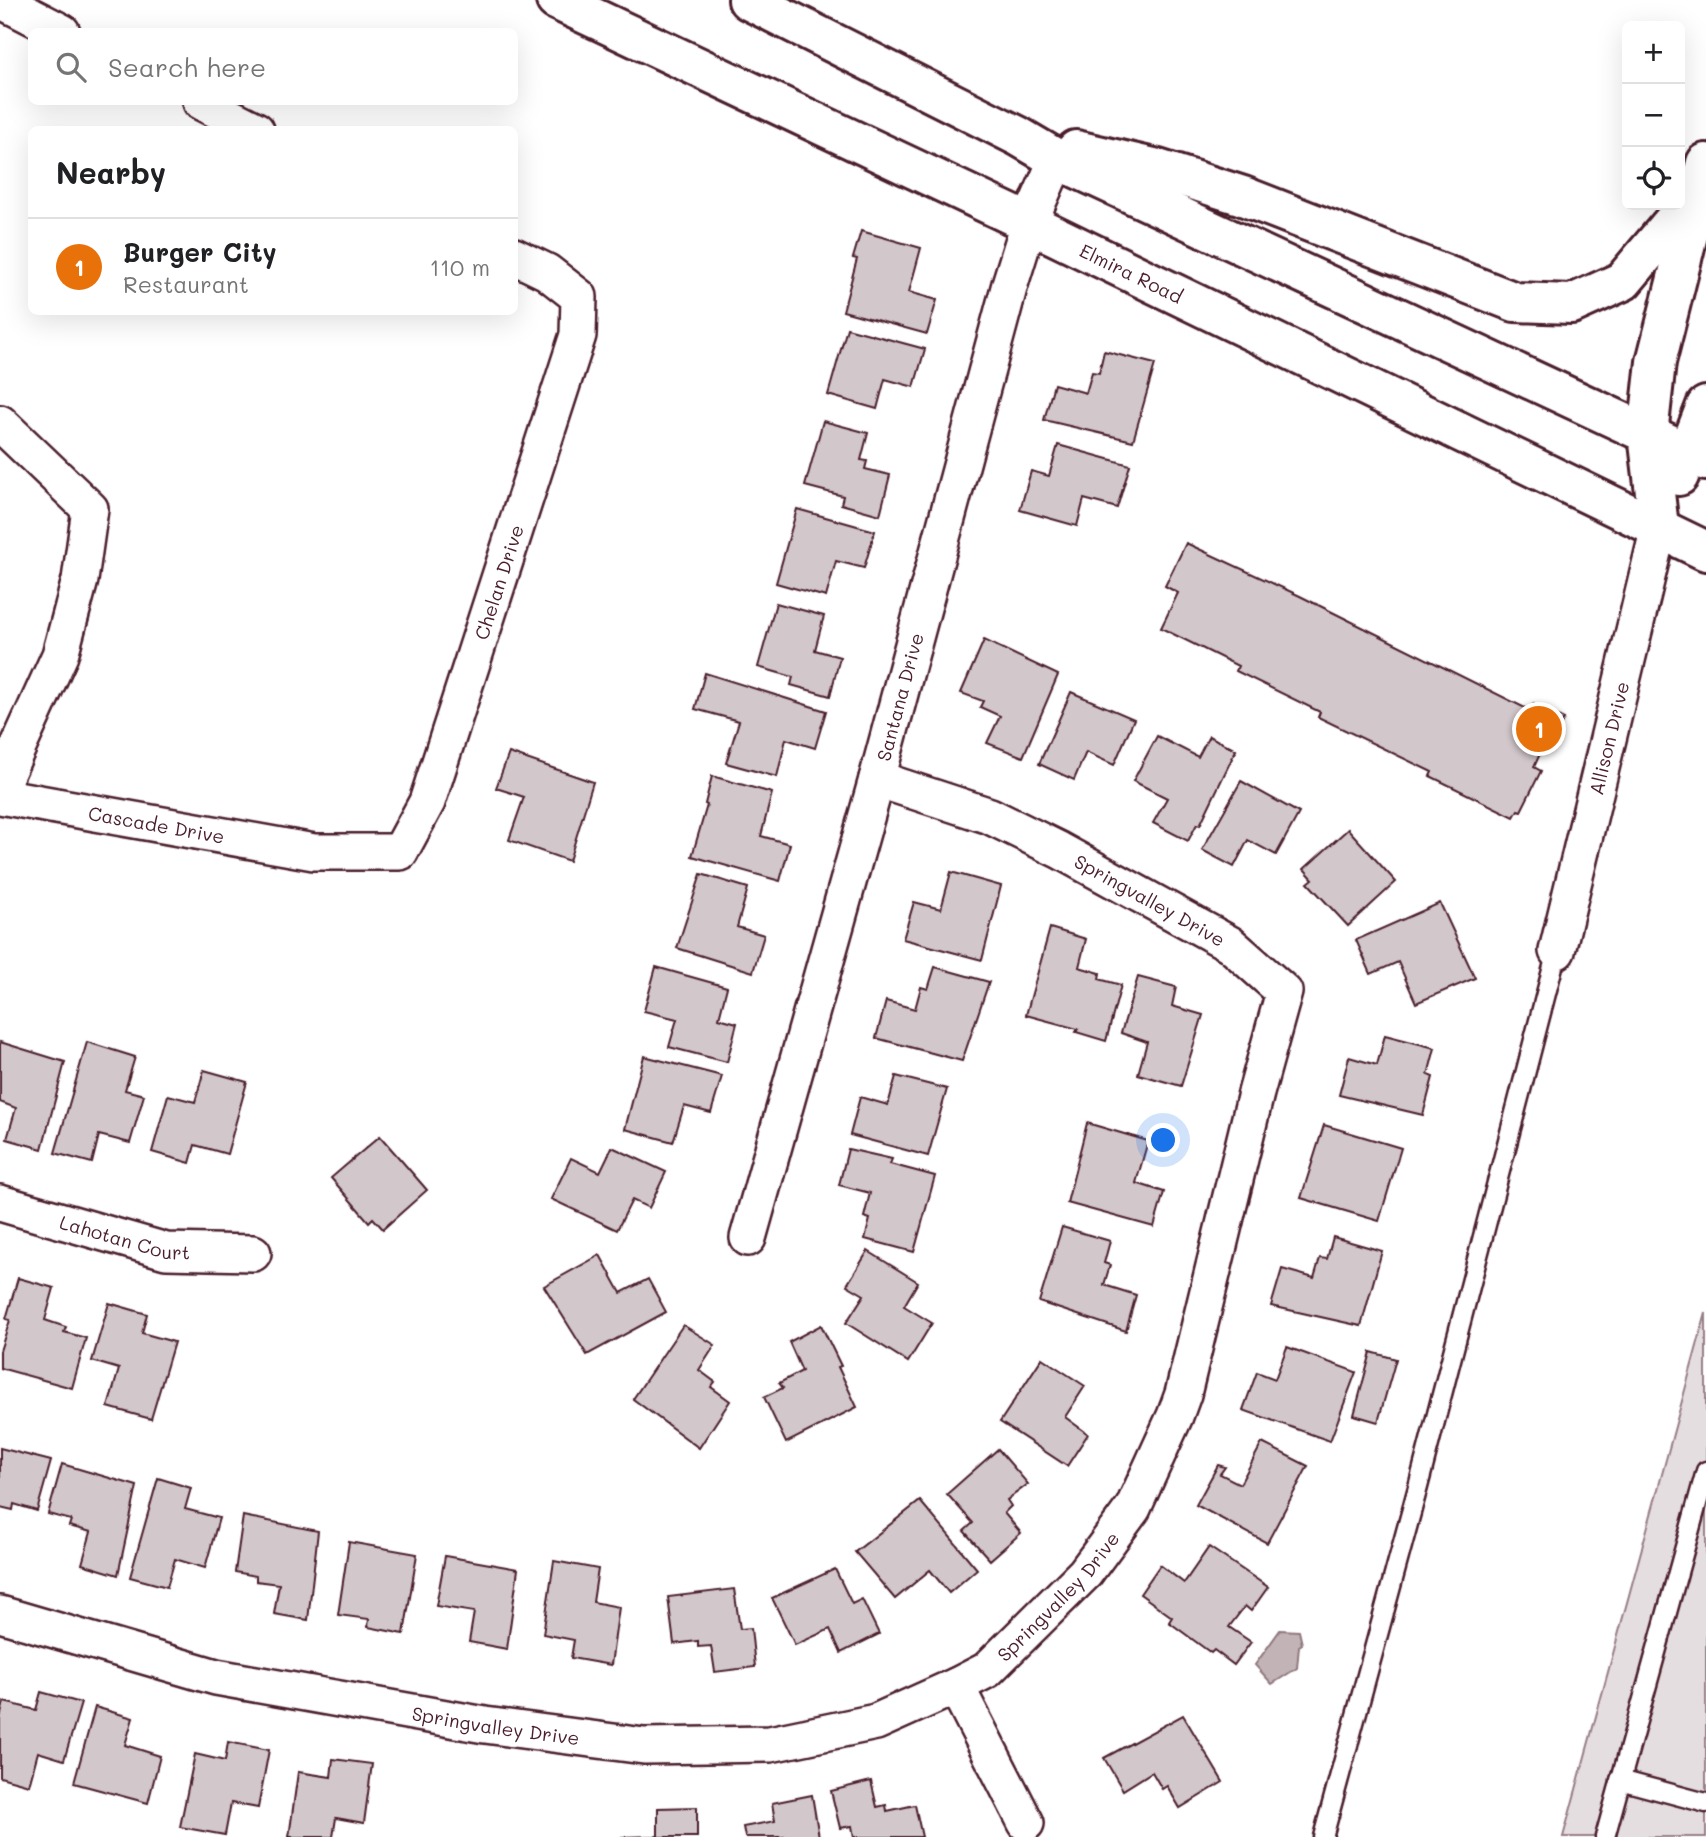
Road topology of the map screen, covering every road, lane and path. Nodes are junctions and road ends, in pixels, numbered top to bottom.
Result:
1 (556, 0) edge
2 (748, 0) edge
3 (0, 1) edge
4 (54, 28) edge
5 (207, 105) edge
6 (248, 126) edge
7 (1018, 136) junction
8 (1057, 159) junction
9 (1702, 178) edge
10 (1029, 223) junction
11 (518, 259) edge
12 (1706, 406) edge
13 (0, 423) edge
14 (1648, 434) junction
15 (1697, 456) edge
16 (1659, 527) junction
17 (1706, 551) edge
18 (877, 779) junction
19 (0, 787) edge
20 (0, 796) edge
21 (314, 852) joint
22 (1557, 951) joint
23 (0, 1203) edge
24 (748, 1238) dead end
25 (253, 1253) dead end
26 (1706, 1471) edge
27 (0, 1614) edge
28 (956, 1686) junction
29 (1620, 1780) junction
30 (1706, 1802) edge
31 (1026, 1823) dead end
32 (1323, 1837) edge
33 (1605, 1837) edge

1 - 10 main road, Elmira Road
2 - 7 main road
3 - 4 street
5 - 6 street
7 - 8 main road
7 - 9 main road
8 - 10 street, Santana Drive
8 - 14 main road
9 - 14 main road, Allison Drive
10 - 16 main road, Elmira Road
10 - 18 street, Santana Drive
11 - 21 street, Chelan Drive
12 - 15 main road, Allison Drive
13 - 19 street
14 - 15 main road
14 - 16 main road, Allison Drive
15 - 16 main road, Allison Drive
16 - 17 main road, Elmira Road
16 - 22 street, Allison Drive
18 - 24 street, Santana Drive
18 - 28 street, Springvalley Drive
20 - 21 street, Cascade Drive
22 - 32 lane
23 - 25 street, Lahotan Court
26 - 29 lane
27 - 28 street, Springvalley Drive
28 - 31 street
29 - 30 lane
29 - 33 lane

